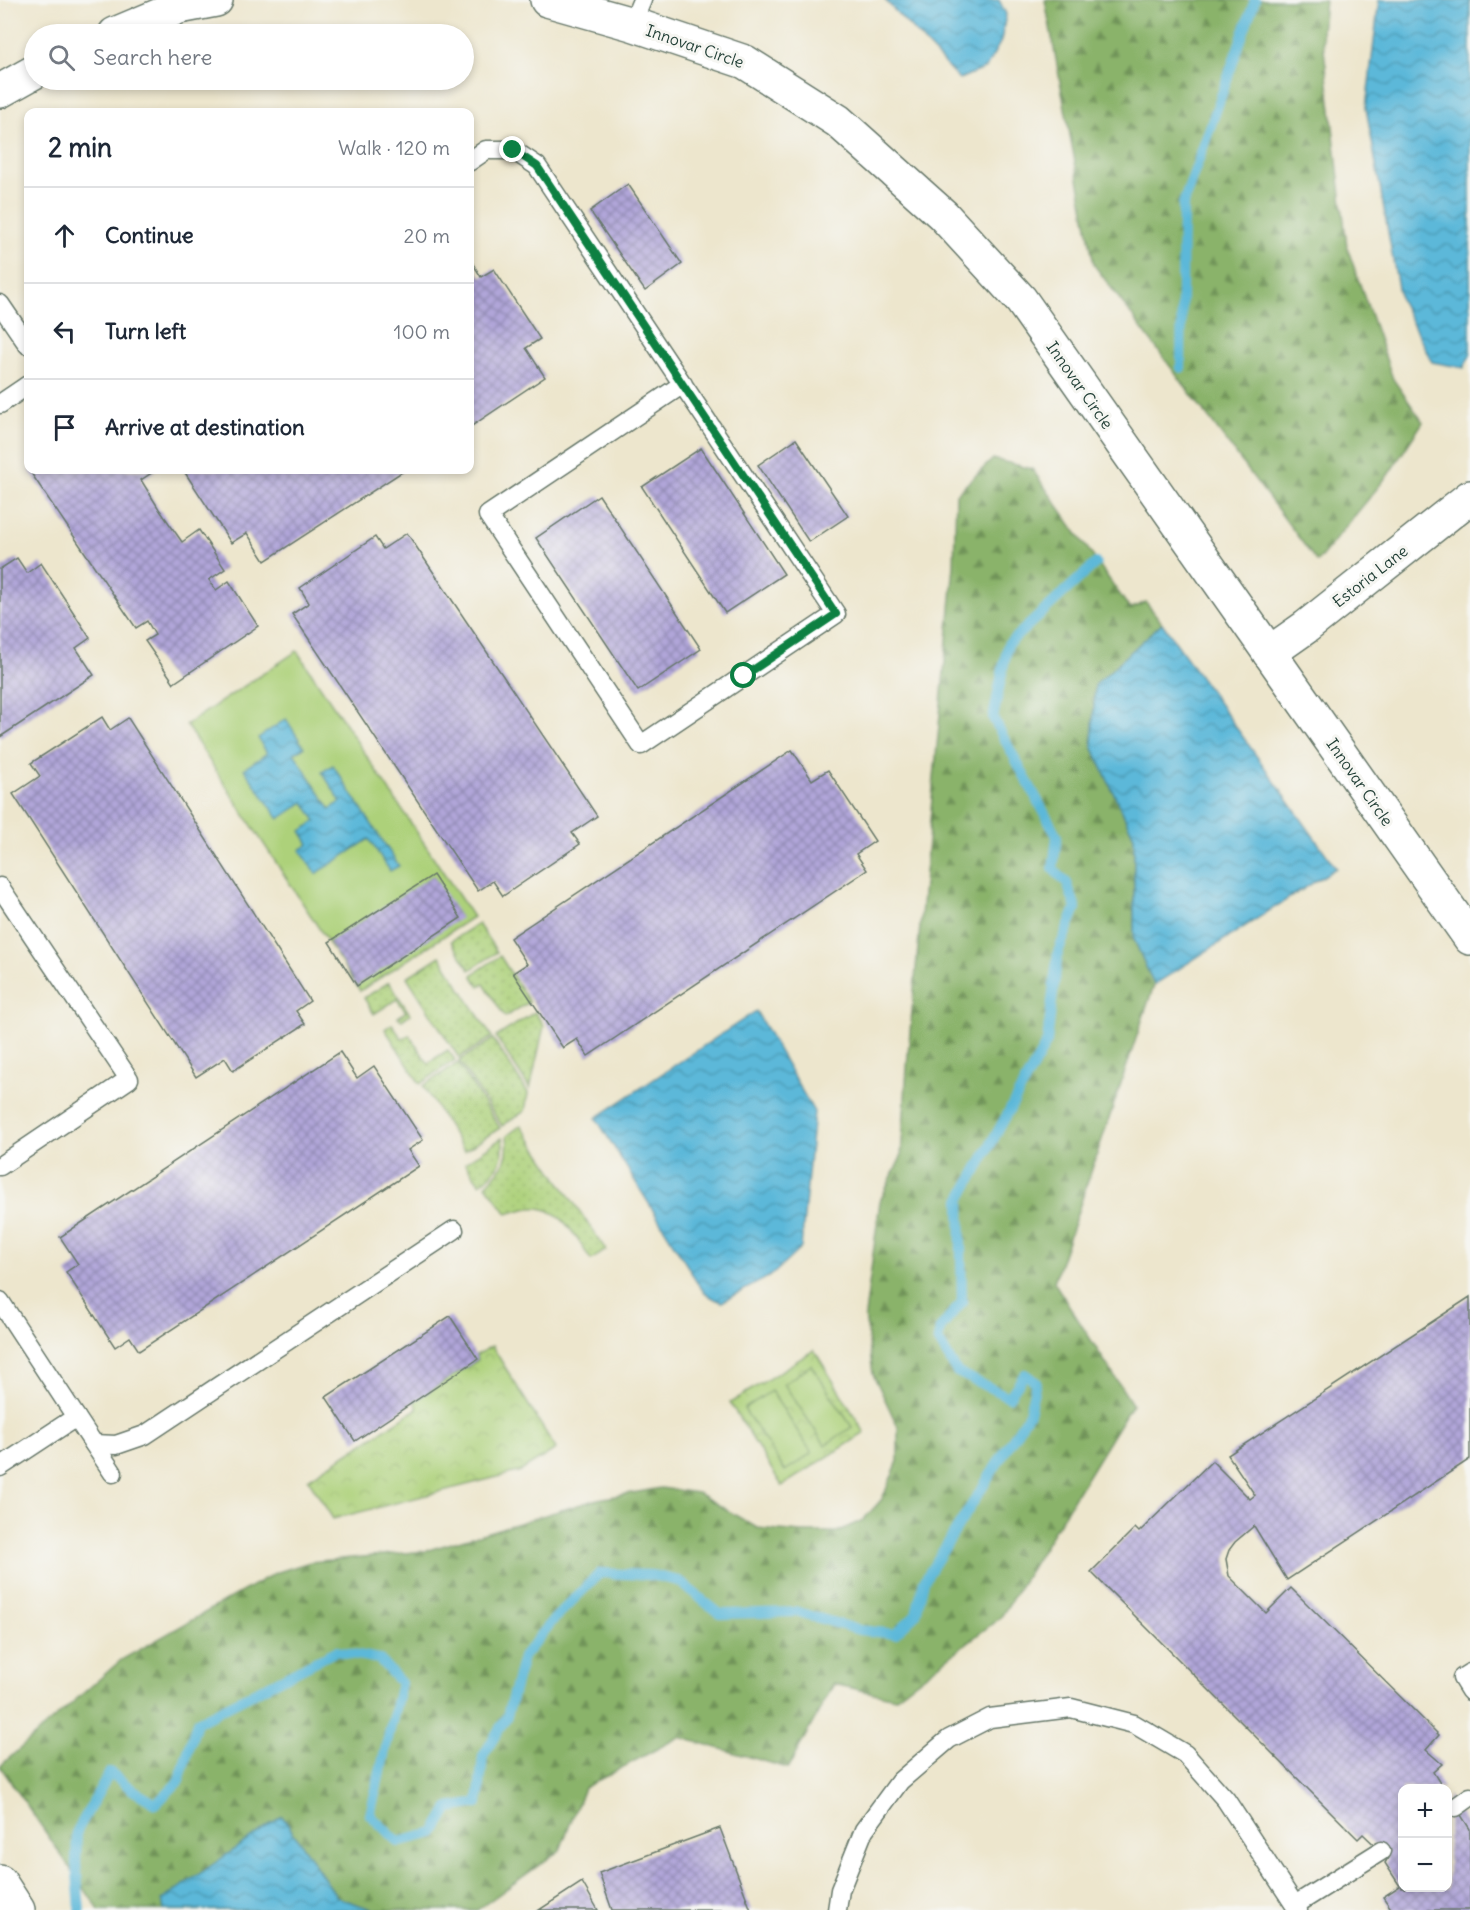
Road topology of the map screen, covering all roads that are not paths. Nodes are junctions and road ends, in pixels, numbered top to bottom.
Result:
1 (216, 0) edge
2 (547, 0) edge
3 (637, 12) edge
4 (139, 24) edge
5 (24, 78) edge
6 (0, 91) edge
7 (474, 158) edge
8 (0, 304) edge
9 (24, 339) edge
10 (683, 384) junction
11 (24, 387) edge
12 (3, 396) edge
13 (1470, 497) edge
14 (1269, 653) junction
15 (0, 887) edge
16 (1470, 939) edge
17 (0, 1166) edge
18 (454, 1230) dead end
19 (0, 1301) edge
20 (76, 1417) junction
21 (94, 1444) junction
22 (0, 1467) edge
23 (113, 1473) dead end
24 (1470, 1673) edge
25 (1470, 1691) edge
26 (1381, 1851) dead end
27 (0, 1882) edge
28 (1297, 1908) edge
29 (18, 1910) edge
30 (837, 1910) edge

1 - 4 street
2 - 3 street, Innovar Circle
3 - 14 street, Innovar Circle
5 - 6 street
7 - 10 lane
8 - 9 lane
10 - 10 lane
11 - 12 lane
13 - 14 street, Estoria Lane
14 - 16 street, Innovar Circle
15 - 17 lane
18 - 21 lane
19 - 20 lane
20 - 21 lane
20 - 22 lane
21 - 23 lane
24 - 25 lane
26 - 28 lane
27 - 29 street
28 - 30 lane

